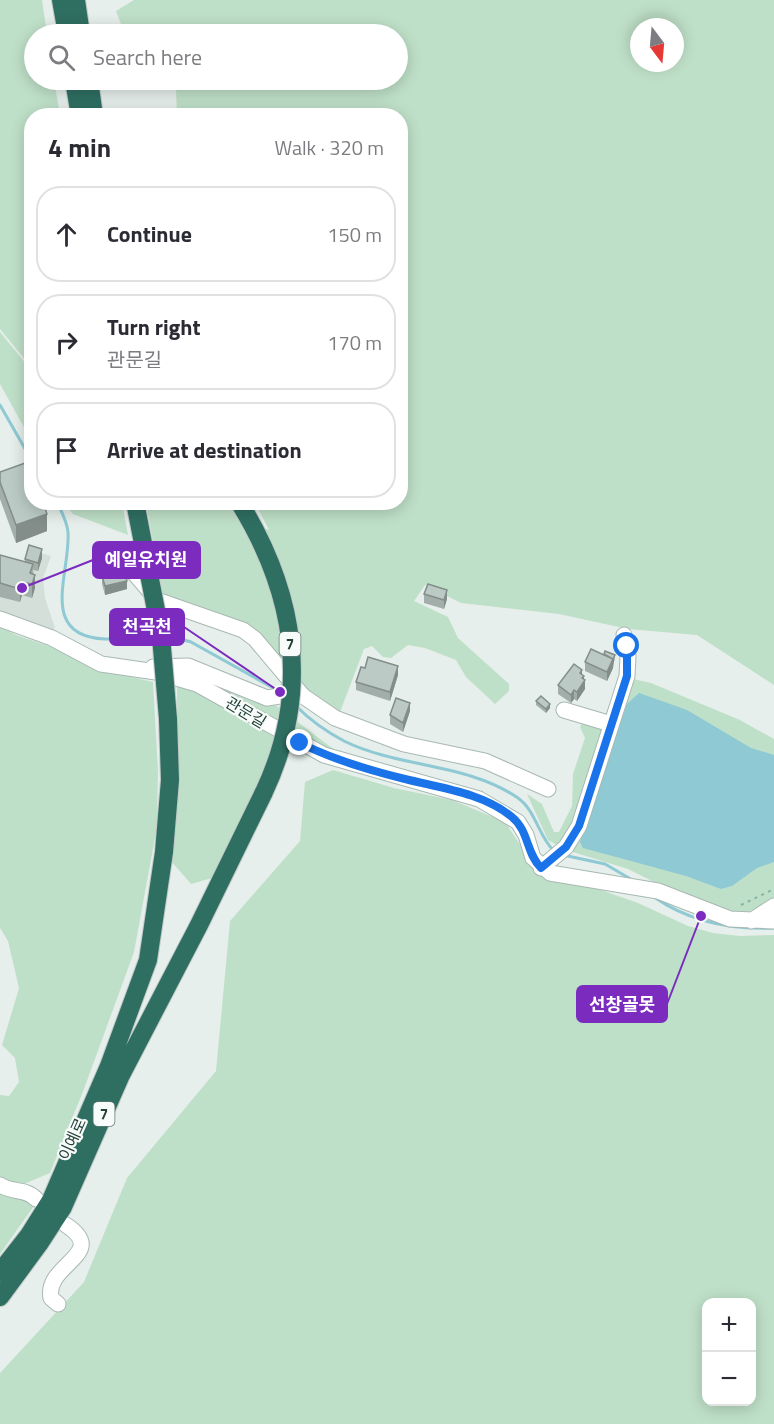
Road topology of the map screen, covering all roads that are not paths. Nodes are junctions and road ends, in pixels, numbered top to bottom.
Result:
1 (61, 0) edge
2 (75, 0) edge
3 (65, 24) edge
4 (79, 24) edge
5 (76, 90) edge
6 (90, 90) edge
7 (79, 108) edge
8 (93, 108) edge
9 (137, 510) edge
10 (244, 510) edge
11 (128, 550) dead end
12 (0, 619) edge
13 (624, 635) dead end
14 (141, 669) junction
15 (286, 691) junction
16 (564, 710) dead end
17 (611, 724) junction
18 (548, 789) dead end
19 (541, 868) junction
20 (774, 906) edge
21 (751, 921) junction
22 (774, 921) edge
23 (0, 1185) edge
24 (36, 1198) dead end
25 (66, 1225) dead end
26 (0, 1272) edge
27 (0, 1298) edge
28 (58, 1304) dead end

1 - 3 highway
2 - 4 highway
5 - 7 highway
6 - 8 highway
9 - 26 highway, 이예로 / 7, bridge
10 - 27 highway, 이예로 / 7, bridge
11 - 15 street
12 - 14 street, 관문길
13 - 17 street
14 - 15 street
14 - 19 street, 관문길
15 - 18 street
16 - 17 street
17 - 19 street
19 - 21 street
20 - 21 street
21 - 22 street
23 - 24 street
25 - 28 street

